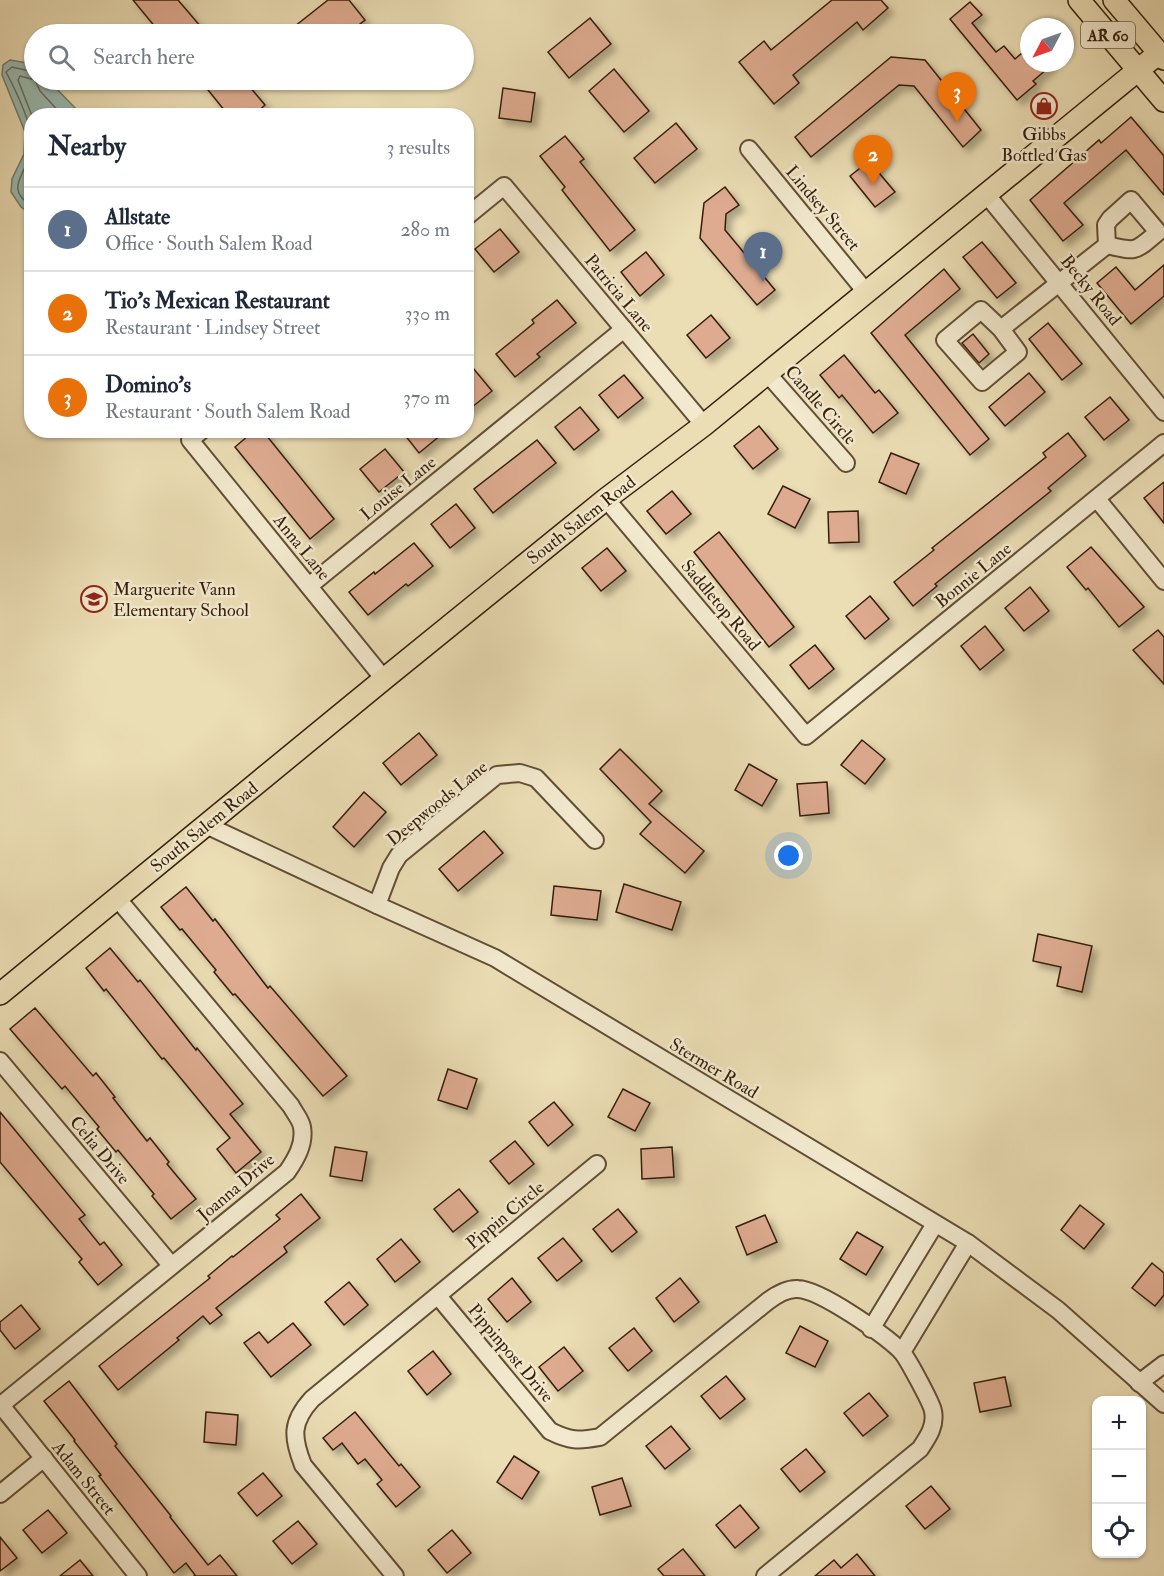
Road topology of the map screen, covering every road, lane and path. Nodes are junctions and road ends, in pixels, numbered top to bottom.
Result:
1 (1079, 0) edge
2 (1094, 0) edge
3 (1114, 0) edge
4 (1162, 54) edge
5 (1138, 71) junction
6 (1164, 82) edge
7 (1164, 101) edge
8 (749, 149) dead end
9 (986, 194) junction
10 (474, 210) edge
11 (1107, 245) dead end
12 (1059, 282) junction
13 (867, 292) junction
14 (624, 329) junction
15 (1001, 329) dead end
16 (767, 373) junction
17 (1164, 412) edge
18 (704, 425) junction
19 (198, 438) edge
20 (1164, 443) edge
21 (846, 463) dead end
22 (606, 499) junction
23 (1097, 499) junction
24 (1164, 581) edge
25 (309, 586) junction
26 (384, 679) junction
27 (806, 736) joint
28 (206, 825) junction
29 (595, 840) dead end
30 (117, 898) junction
31 (377, 905) junction
32 (0, 994) edge
33 (0, 1061) edge
34 (597, 1164) dead end
35 (935, 1224) junction
36 (968, 1243) junction
37 (171, 1265) junction
38 (438, 1296) junction
39 (871, 1329) junction
40 (902, 1352) junction
41 (1164, 1364) edge
42 (1139, 1383) junction
43 (0, 1404) edge
44 (1164, 1404) edge
45 (44, 1458) junction
46 (0, 1494) edge
47 (138, 1576) edge
48 (395, 1576) edge
49 (765, 1576) edge

1 - 5 main road, AR 60
2 - 4 main road
3 - 4 main road, AR 60
4 - 5 main road, South Salem Road
5 - 6 main road
5 - 7 main road, AR 60
5 - 9 main road, South Salem Road
8 - 13 street, Lindsey Street
9 - 12 street, Becky Road
9 - 13 main road, South Salem Road
10 - 14 street, Patricia Lane
11 - 12 street
12 - 15 street
12 - 17 street, Becky Road
13 - 16 main road, South Salem Road
14 - 18 street, Patricia Lane
14 - 25 street, Louise Lane
16 - 18 main road, South Salem Road
16 - 21 street, Candle Circle
18 - 22 main road, South Salem Road
19 - 25 street, Anna Lane
20 - 23 street, Bonnie Lane
22 - 26 main road, South Salem Road
22 - 27 street, Saddletop Road
23 - 24 street
23 - 27 street, Bonnie Lane
25 - 26 street, Anna Lane
26 - 28 main road, South Salem Road
28 - 30 main road, South Salem Road
28 - 31 street, Stermer Road
29 - 31 street, Deepwoods Lane
30 - 32 main road, South Salem Road
30 - 37 street, Joanna Drive
31 - 35 street, Stermer Road
33 - 37 street, Celia Drive
34 - 38 street, Pippin Circle
35 - 36 street, Stermer Road
35 - 39 street
36 - 40 street
36 - 42 street, Stermer Road
37 - 43 street, Joanna Drive
38 - 39 street, Pippinpost Drive
38 - 48 street
39 - 40 street, Pippinpost Drive
40 - 49 street, Pippinpost Drive
41 - 42 street
42 - 44 street, Stermer Road
43 - 45 street, Adam Street
45 - 46 street
45 - 47 street, Adam Street

